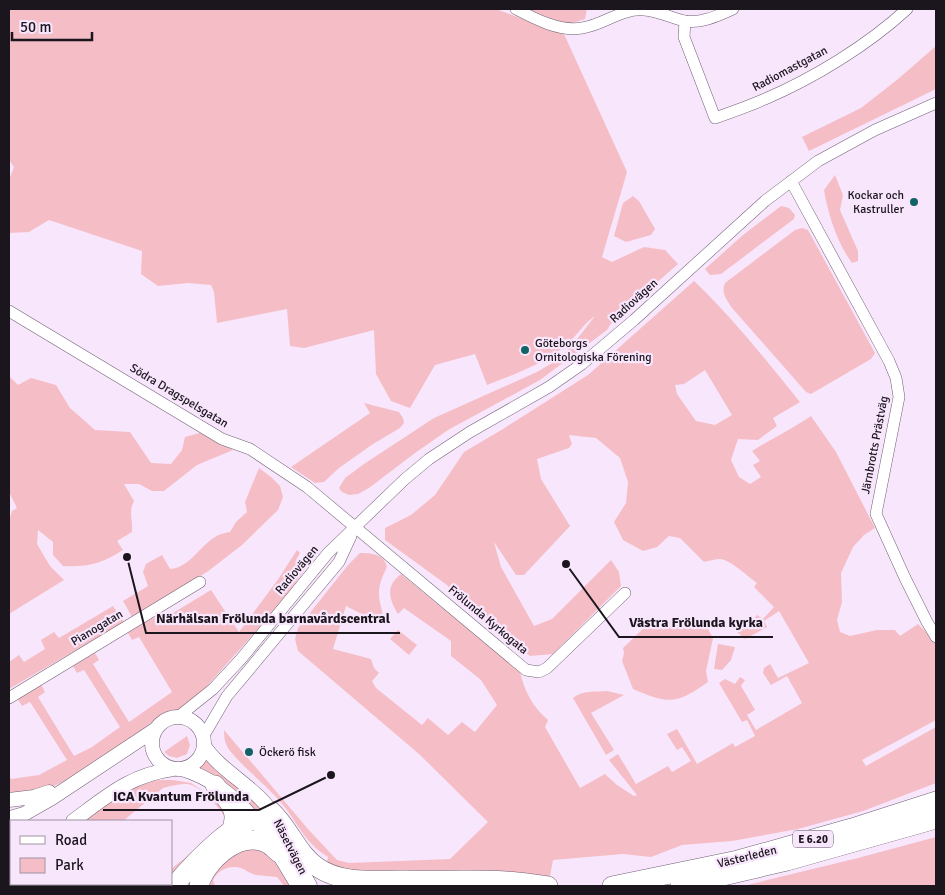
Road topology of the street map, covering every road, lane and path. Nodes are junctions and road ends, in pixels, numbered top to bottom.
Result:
1 (516, 9) edge
2 (733, 9) edge
3 (907, 9) edge
4 (685, 21) junction
5 (936, 103) edge
6 (791, 180) junction
7 (9, 310) edge
8 (355, 528) junction
9 (200, 582) dead end
10 (625, 593) dead end
11 (936, 637) edge
12 (9, 698) edge
13 (178, 717) junction
14 (156, 729) junction
15 (203, 741) junction
16 (178, 769) junction
17 (74, 784) junction
18 (214, 785) junction
19 (9, 800) edge
20 (936, 801) edge
21 (271, 811) junction
22 (11, 819) edge
23 (254, 819) junction
24 (936, 819) edge
25 (74, 820) edge
26 (231, 832) junction
27 (281, 845) junction
28 (306, 885) edge
29 (174, 886) edge
30 (199, 886) edge
31 (548, 886) edge
32 (612, 886) edge
33 (680, 886) edge

1 - 4 street
2 - 4 street
3 - 4 street, Radiomastgatan
5 - 6 street, Radiovägen
6 - 8 street, Radiovägen
6 - 11 street, Järnbrotts Prästväg
7 - 8 street, Södra Dragspelsgatan
8 - 10 street, Frölunda Kyrkogata
8 - 13 street, Radiovägen
8 - 15 street, Radiovägen
9 - 12 street, Pianogatan
13 - 14 street
13 - 15 street
14 - 16 street
14 - 17 street
15 - 16 street
15 - 21 street, Näsetvägen
16 - 18 street, Näsetvägen
16 - 25 street
17 - 19 street
17 - 22 street
18 - 23 street, Näsetvägen
18 - 26 highway
20 - 32 highway, Västerleden / E 6.20
21 - 27 street, Näsetvägen
21 - 31 highway
23 - 26 highway
23 - 27 highway
24 - 33 highway, Västerleden / E 6.20
26 - 29 highway
27 - 28 street, Näsetvägen
27 - 30 highway

